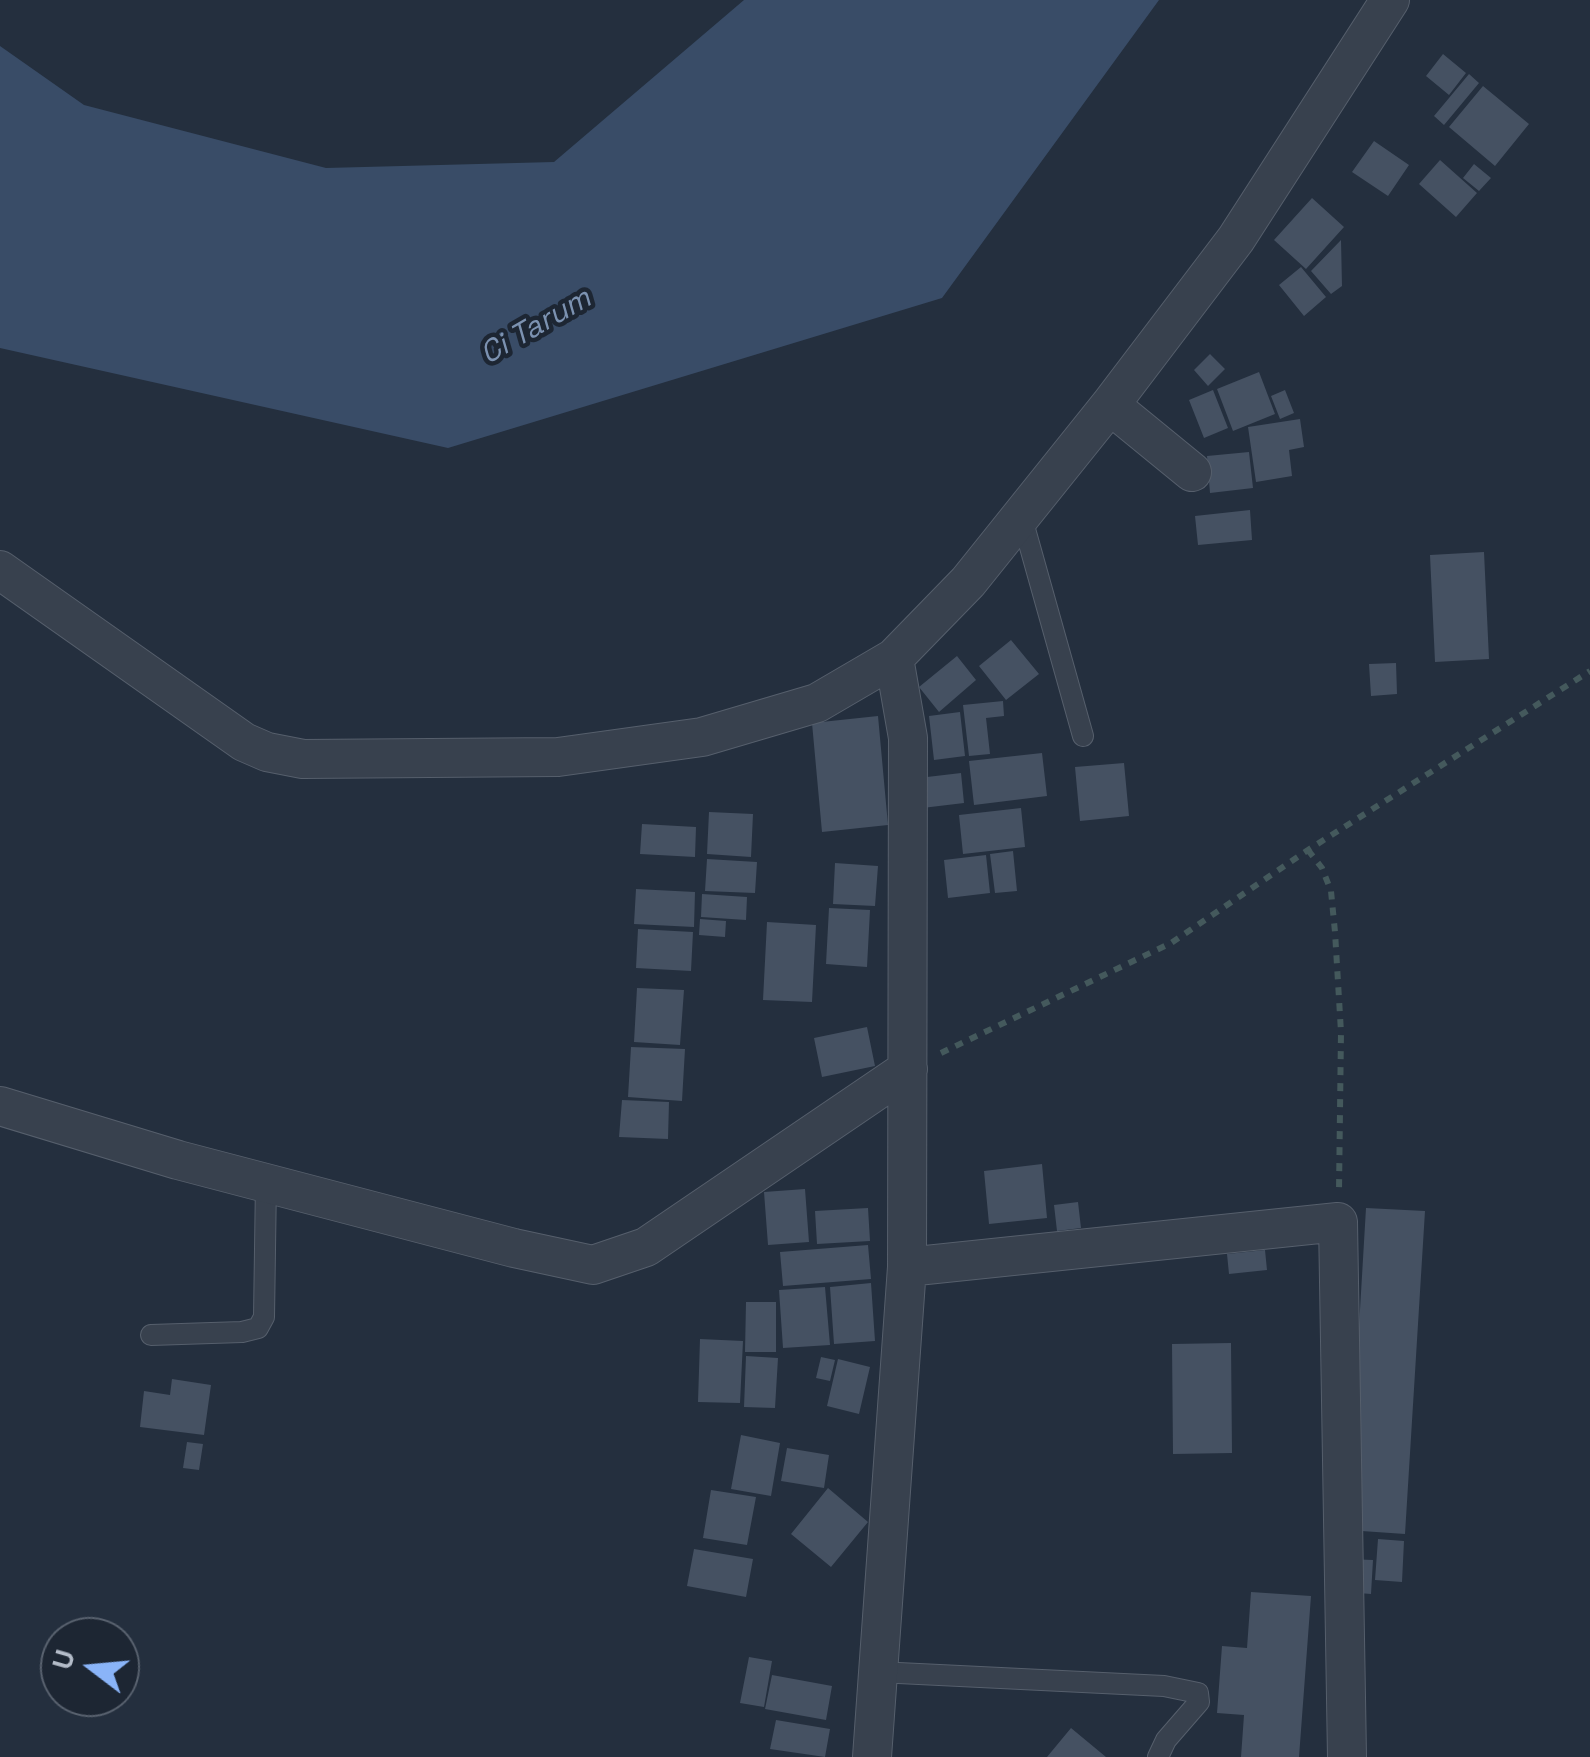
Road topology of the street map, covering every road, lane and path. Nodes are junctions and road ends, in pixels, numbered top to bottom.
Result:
1 (1390, 0) edge
2 (1110, 405) junction
3 (1192, 472) dead end
4 (1021, 514) junction
5 (0, 570) edge
6 (894, 658) junction
7 (1590, 671) edge
8 (1082, 736) dead end
9 (1308, 850) junction
10 (908, 1069) junction
11 (0, 1106) edge
12 (266, 1181) junction
13 (1338, 1222) junction
14 (906, 1266) junction
15 (151, 1335) dead end
16 (878, 1672) junction
17 (872, 1757) edge
18 (1158, 1757) edge
19 (1346, 1757) edge

1 - 2 street
2 - 3 street
2 - 4 street
4 - 6 street
4 - 8 lane
5 - 6 street
6 - 10 street
7 - 9 path
9 - 10 path
9 - 13 path
10 - 12 street
10 - 14 street
11 - 12 street
12 - 15 lane
13 - 14 street
13 - 19 street
14 - 16 street
16 - 17 street
16 - 18 lane

